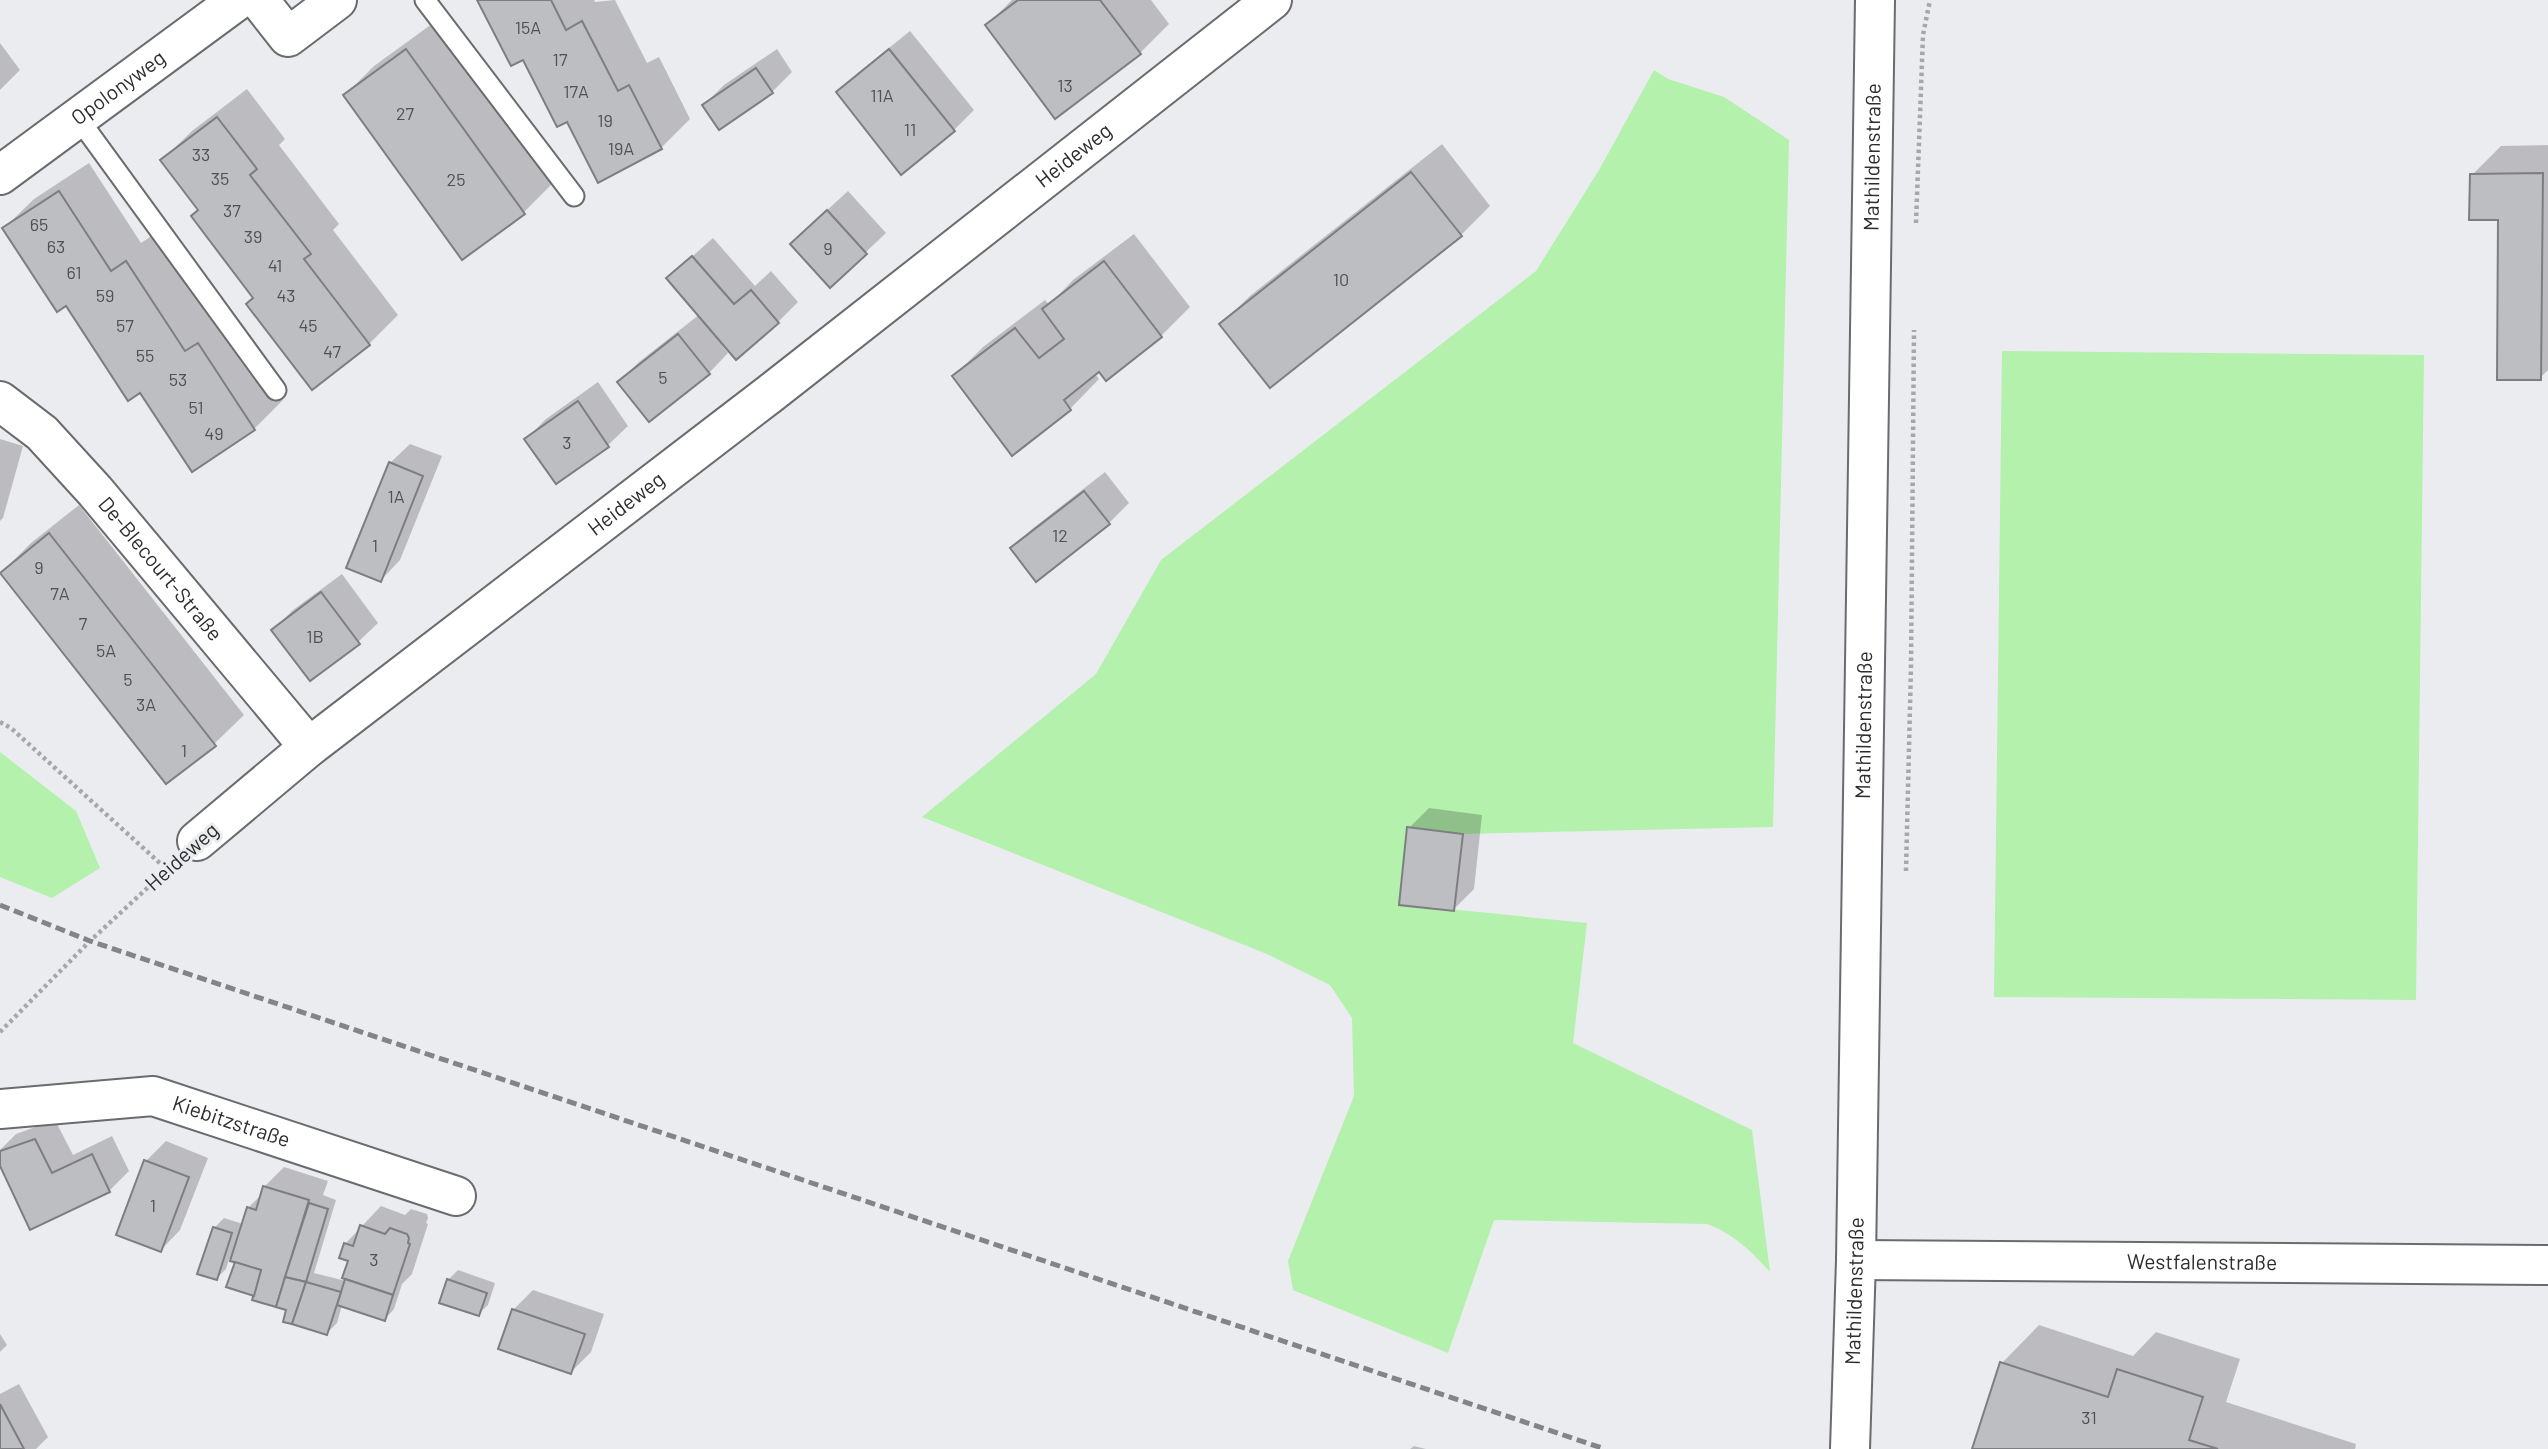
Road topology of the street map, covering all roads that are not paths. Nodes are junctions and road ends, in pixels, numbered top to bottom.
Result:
1 (238, 0) edge
2 (259, 0) edge
3 (337, 0) edge
4 (425, 0) edge
5 (1272, 0) edge
6 (1875, 0) edge
7 (78, 118) junction
8 (0, 175) edge
9 (574, 196) dead end
10 (276, 390) dead end
11 (0, 401) edge
12 (309, 747) junction
13 (197, 842) road end
14 (0, 1109) edge
15 (456, 1196) dead end
16 (1856, 1260) junction
17 (2548, 1265) edge
18 (1850, 1449) edge

1 - 7 street, Opolonyweg
2 - 3 street
4 - 9 lane
5 - 12 street, Heideweg
6 - 16 street, Mathildenstraße
7 - 8 street, Opolonyweg
7 - 10 lane
11 - 12 street, De-Blecourt-Straße
12 - 13 street, Heideweg
14 - 15 street, Kiebitzstraße
16 - 17 street, Westfalenstraße
16 - 18 street, Mathildenstraße

